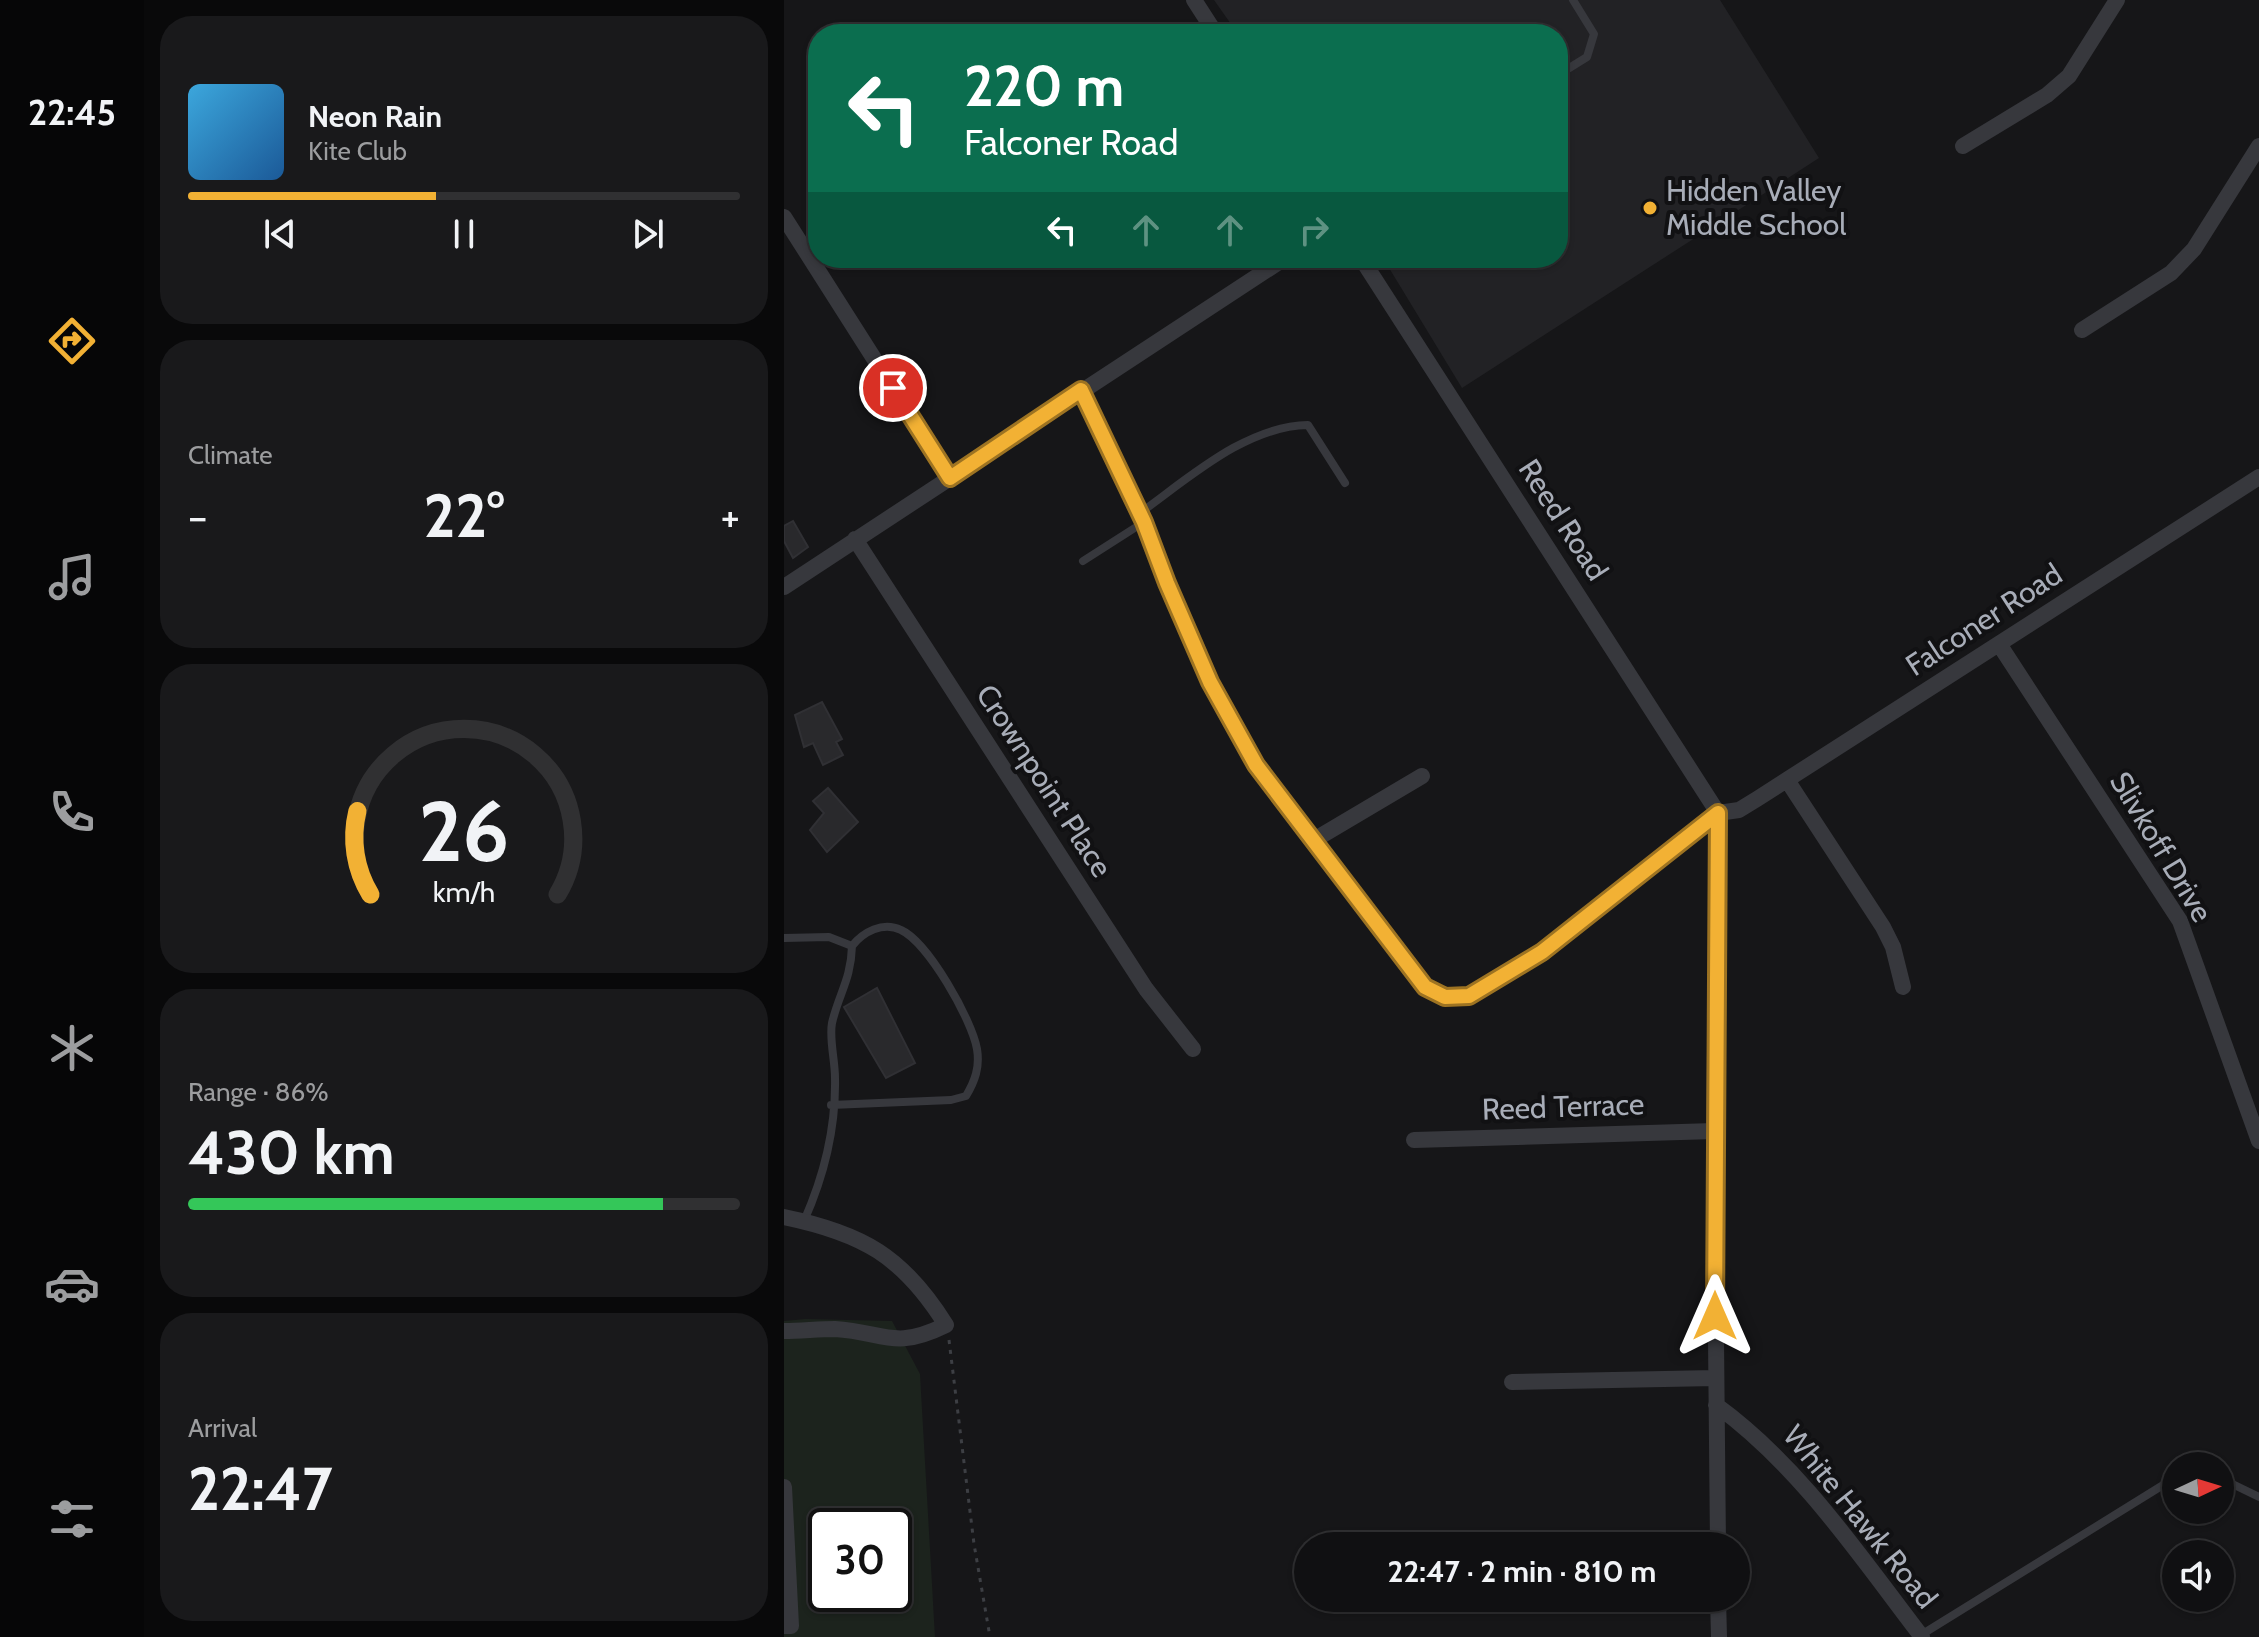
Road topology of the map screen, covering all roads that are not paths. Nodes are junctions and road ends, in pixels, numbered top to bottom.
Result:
1 (1194, 0) edge
2 (1573, 0) edge
3 (2117, 0) edge
4 (1210, 24) edge
5 (1568, 69) edge
6 (1963, 146) dead end
7 (2259, 146) edge
8 (784, 217) edge
9 (808, 255) edge
10 (816, 268) edge
11 (1270, 268) edge
12 (1367, 268) edge
13 (2082, 330) dead end
14 (1081, 390) junction
15 (2259, 477) edge
16 (950, 478) junction
17 (1345, 483) dead end
18 (1142, 517) junction
19 (855, 539) junction
20 (1083, 561) dead end
21 (784, 587) edge
22 (1999, 644) junction
23 (1422, 776) dead end
24 (1787, 780) junction
25 (1718, 813) junction
26 (1314, 840) junction
27 (784, 938) edge
28 (852, 946) junction
29 (1903, 987) dead end
30 (1193, 1049) dead end
31 (831, 1105) junction
32 (1714, 1131) junction
33 (1414, 1140) dead end
34 (2259, 1141) edge
35 (784, 1217) edge
36 (804, 1221) junction
37 (784, 1331) edge
38 (1715, 1378) junction
39 (1512, 1382) dead end
40 (1716, 1405) junction
41 (2234, 1485) edge
42 (784, 1486) edge
43 (2162, 1486) edge
44 (2259, 1497) edge
45 (1718, 1532) edge
46 (1718, 1612) edge
47 (784, 1626) edge
48 (1921, 1636) edge
49 (1719, 1637) edge

1 - 4 street
2 - 5 lane
3 - 6 street
7 - 13 street
8 - 9 street
10 - 16 street
11 - 14 street
12 - 25 street, Reed Road
14 - 16 street
14 - 18 street
15 - 22 street, Falconer Road
16 - 19 street
17 - 18 lane
18 - 20 lane
18 - 26 street
19 - 21 street
19 - 30 street, Crownpoint Place
22 - 24 street, Falconer Road
22 - 34 street, Slivkoff Drive
23 - 26 street
24 - 25 street, Falconer Road
24 - 29 street
25 - 26 street
25 - 32 street
27 - 28 lane
28 - 31 lane
28 - 31 lane
31 - 36 lane
32 - 33 street, Reed Terrace
32 - 38 street
35 - 36 street
36 - 37 street
38 - 39 street
38 - 40 street
40 - 45 street
40 - 48 street, White Hawk Road
41 - 44 lane
42 - 47 street
43 - 48 lane
46 - 49 street

